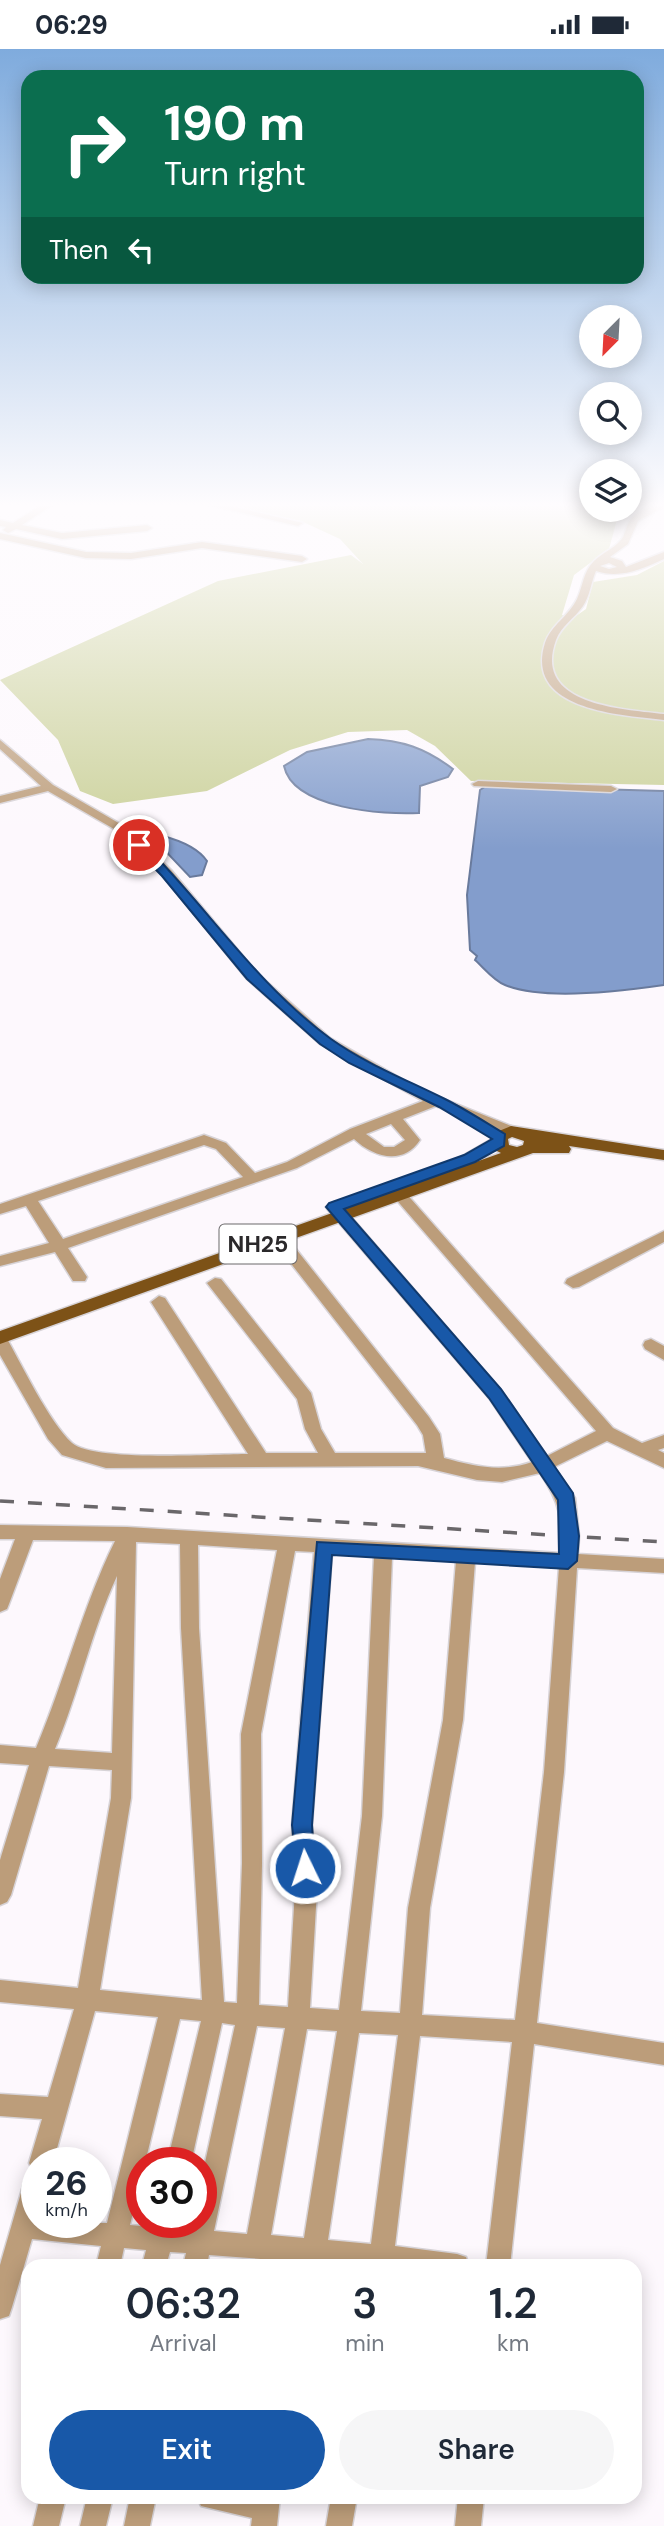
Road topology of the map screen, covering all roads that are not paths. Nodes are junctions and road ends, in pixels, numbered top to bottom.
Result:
1 (567, 618) edge
2 (664, 717) edge
3 (0, 743) edge
4 (478, 784) dead end
5 (50, 787) junction
6 (611, 789) dead end
7 (0, 800) edge
8 (440, 1102) junction
9 (394, 1118) junction
10 (355, 1132) junction
11 (514, 1141) junction
12 (664, 1155) edge
13 (664, 1162) edge
14 (252, 1178) junction
15 (399, 1194) junction
16 (29, 1199) junction
17 (0, 1209) edge
18 (337, 1211) junction
19 (664, 1236) edge
20 (59, 1245) junction
21 (286, 1248) dead end
22 (0, 1261) edge
23 (79, 1277) dead end
24 (215, 1283) dead end
25 (573, 1283) dead end
26 (159, 1302) dead end
27 (0, 1330) edge
28 (0, 1340) edge
29 (607, 1433) junction
30 (664, 1441) edge
31 (641, 1450) junction
32 (261, 1459) junction
33 (330, 1459) junction
34 (436, 1461) junction
35 (664, 1461) edge
36 (543, 1464) junction
37 (0, 1532) edge
38 (26, 1533) junction
39 (127, 1534) junction
40 (190, 1539) junction
41 (287, 1545) junction
42 (323, 1547) junction
43 (383, 1550) junction
44 (467, 1555) junction
45 (568, 1561) junction
46 (664, 1566) edge
47 (0, 1604) edge
48 (0, 1754) edge
49 (41, 1758) junction
50 (122, 1762) junction
51 (0, 1895) edge
52 (0, 1991) edge
53 (87, 2001) junction
54 (171, 2009) junction
55 (214, 2012) junction
56 (248, 2015) junction
57 (298, 2019) junction
58 (349, 2023) junction
59 (411, 2025) junction
60 (525, 2032) junction
61 (664, 2054) edge
62 (0, 2105) edge
63 (57, 2109) junction
64 (46, 2147) edge
65 (183, 2147) edge
66 (21, 2233) edge
67 (126, 2236) edge
68 (112, 2238) edge
69 (115, 2238) junction
70 (161, 2238) edge
71 (173, 2238) edge
72 (257, 2246) junction
73 (197, 2255) edge
74 (314, 2258) edge
75 (110, 2259) edge
76 (156, 2259) edge
77 (336, 2259) edge
78 (381, 2259) edge
79 (499, 2259) edge
80 (0, 2307) edge
81 (51, 2504) edge
82 (98, 2504) edge
83 (142, 2504) edge
84 (241, 2504) edge
85 (343, 2504) edge
86 (470, 2504) edge
87 (267, 2510) edge
88 (46, 2526) edge
89 (93, 2526) edge
90 (137, 2526) edge
91 (339, 2526) edge
92 (468, 2526) edge

1 - 2 street
3 - 5 street
4 - 6 street
5 - 7 street
5 - 8 street
8 - 9 street
8 - 11 street
9 - 10 street
9 - 10 street
10 - 14 street
11 - 12 main road, NH25
11 - 13 main road, NH25
11 - 15 main road, NH25
11 - 18 main road, NH25
14 - 16 street
14 - 20 street
15 - 18 main road, NH25
15 - 29 street
16 - 17 street
16 - 20 street
18 - 27 main road, NH25
18 - 28 main road, NH25
18 - 36 street
19 - 25 street
20 - 22 street
20 - 23 street
21 - 34 street
24 - 33 street
26 - 32 street
28 - 32 street
29 - 31 street
29 - 36 street
30 - 31 street
31 - 35 street
32 - 33 street
33 - 34 street
34 - 36 street
36 - 45 street
37 - 38 street
38 - 39 street
38 - 47 street
39 - 40 street
39 - 49 street
39 - 50 street
40 - 41 street
40 - 55 street
41 - 42 street
41 - 56 street
42 - 43 street
42 - 57 street
43 - 44 street
43 - 58 street
44 - 45 street
44 - 59 street
45 - 46 street
45 - 60 street
48 - 49 street
49 - 50 street
49 - 51 street
50 - 53 street
52 - 53 street
53 - 54 street
53 - 63 street
54 - 55 street
54 - 69 street
55 - 56 street
55 - 65 street
56 - 57 street
56 - 73 street
57 - 58 street
57 - 72 street
58 - 59 street
58 - 74 street
59 - 60 street
59 - 78 street
60 - 61 street
60 - 79 street
62 - 63 street
63 - 64 street
66 - 80 street
67 - 69 street
68 - 69 street
69 - 75 street
70 - 76 street
71 - 73 street
72 - 73 street
72 - 74 street
74 - 77 street
81 - 88 street
82 - 89 street
83 - 90 street
84 - 87 street
85 - 91 street
86 - 92 street

